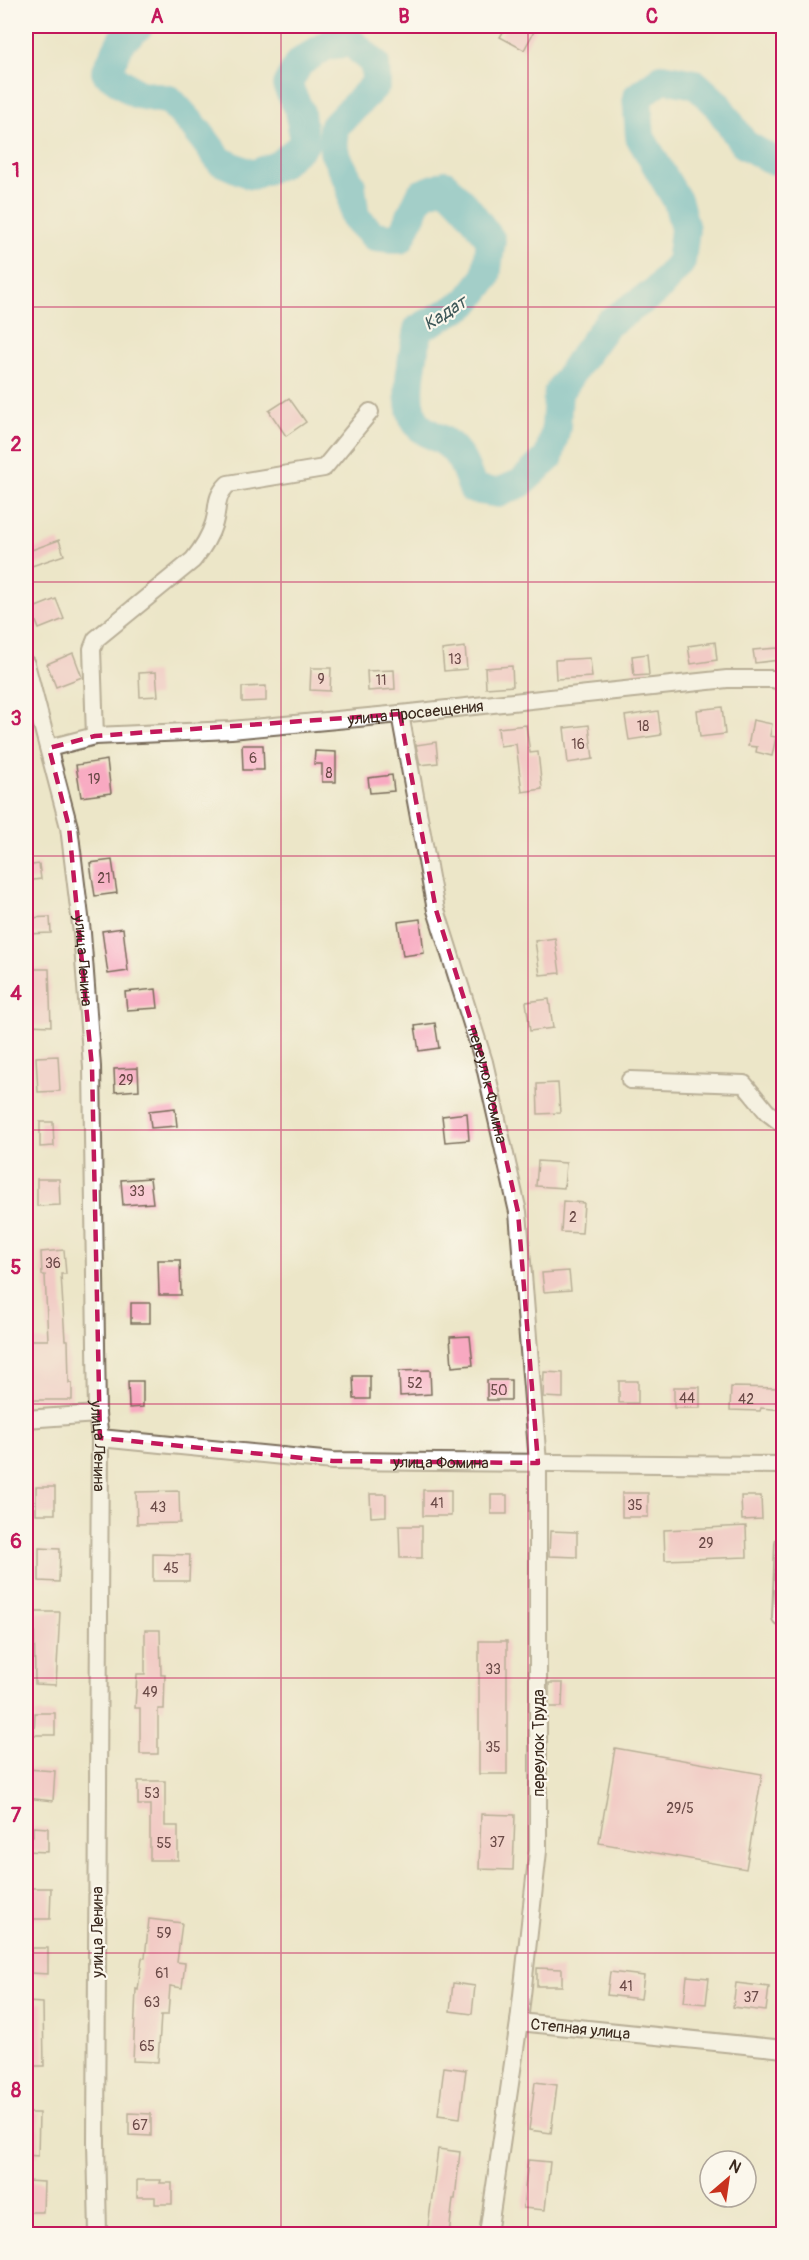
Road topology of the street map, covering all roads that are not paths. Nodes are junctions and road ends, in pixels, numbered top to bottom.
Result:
1 (370, 412) dead end
2 (26, 664) edge
3 (783, 682) edge
4 (400, 714) junction
5 (95, 736) junction
6 (49, 748) junction
7 (630, 1080) dead end
8 (783, 1125) edge
9 (97, 1414) junction
10 (26, 1419) edge
11 (100, 1438) junction
12 (537, 1463) junction
13 (783, 1465) edge
14 (783, 1543) edge
15 (783, 1558) edge
16 (783, 1619) edge
17 (519, 2022) junction
18 (783, 2049) edge
19 (98, 2235) edge
20 (488, 2235) edge

1 - 5 street
2 - 6 street, улица Ленина
3 - 4 street, улица Просвещения
4 - 5 street, улица Просвещения
4 - 12 street, переулок Фомина
5 - 6 street, улица Просвещения
6 - 9 street, улица Ленина
7 - 8 street
9 - 10 street
9 - 11 street, улица Ленина
11 - 12 street, улица Фомина
11 - 19 street, улица Ленина
12 - 13 street, улица Фомина
12 - 17 street, переулок Труда
14 - 15 street
15 - 16 street
17 - 18 street, Степная улица
17 - 20 street, Степная улица

